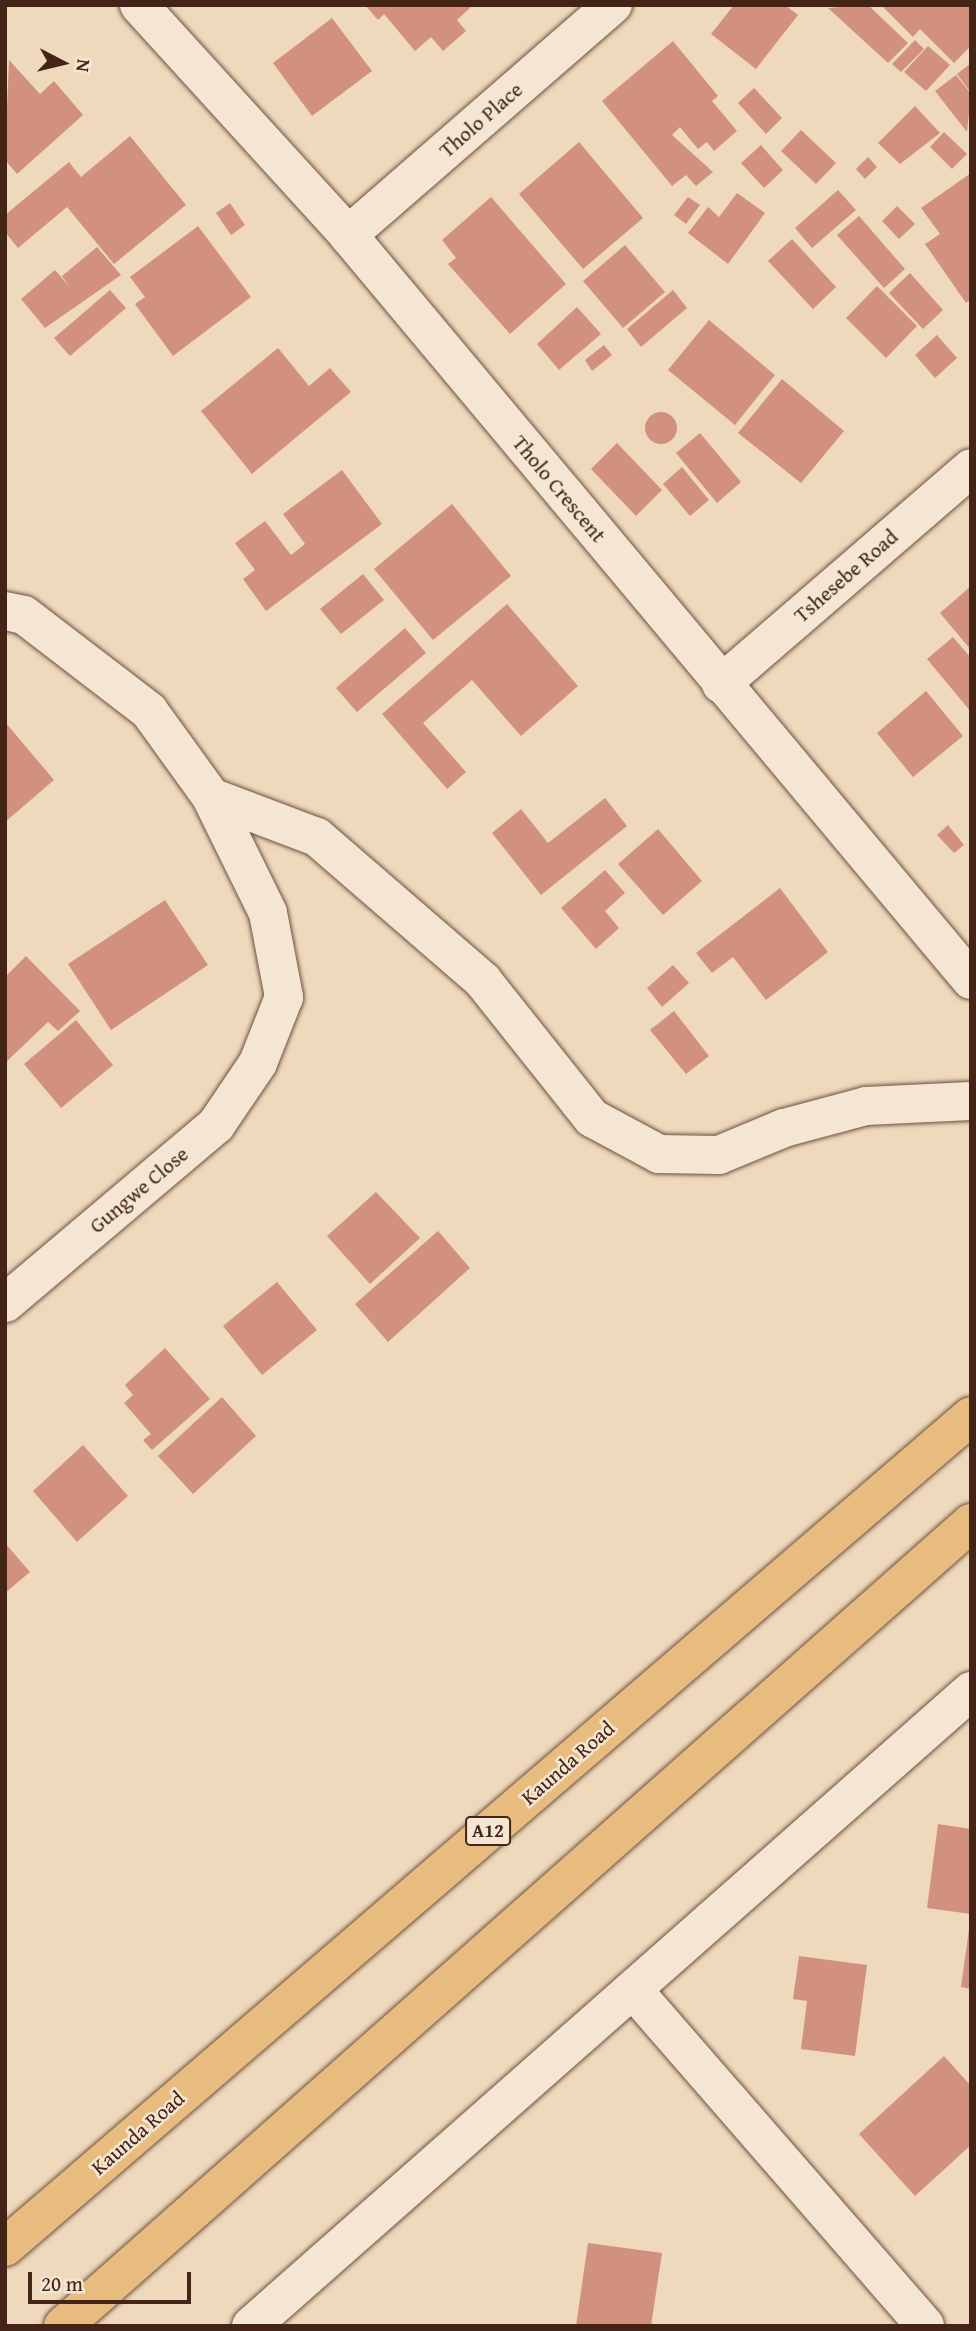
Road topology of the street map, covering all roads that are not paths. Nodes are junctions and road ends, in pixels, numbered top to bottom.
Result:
1 (139, 5) edge
2 (614, 5) edge
3 (348, 235) junction
4 (971, 468) edge
5 (5, 611) edge
6 (721, 684) junction
7 (211, 797) junction
8 (971, 980) edge
9 (971, 1101) edge
10 (5, 1303) edge
11 (971, 1416) edge
12 (971, 1523) edge
13 (971, 1691) edge
14 (635, 1992) junction
15 (5, 2247) edge
16 (63, 2326) edge
17 (251, 2326) edge
18 (925, 2326) edge

1 - 3 street, Tholo Crescent
2 - 3 street, Tholo Place
3 - 6 street, Tholo Crescent
4 - 6 street, Tshesebe Road
5 - 7 street, Gungwe Close
6 - 8 street, Tholo Crescent
7 - 9 street
7 - 10 street, Gungwe Close
11 - 15 main road, Kaunda Road / A12
12 - 16 main road
13 - 14 street
14 - 17 street
14 - 18 street

